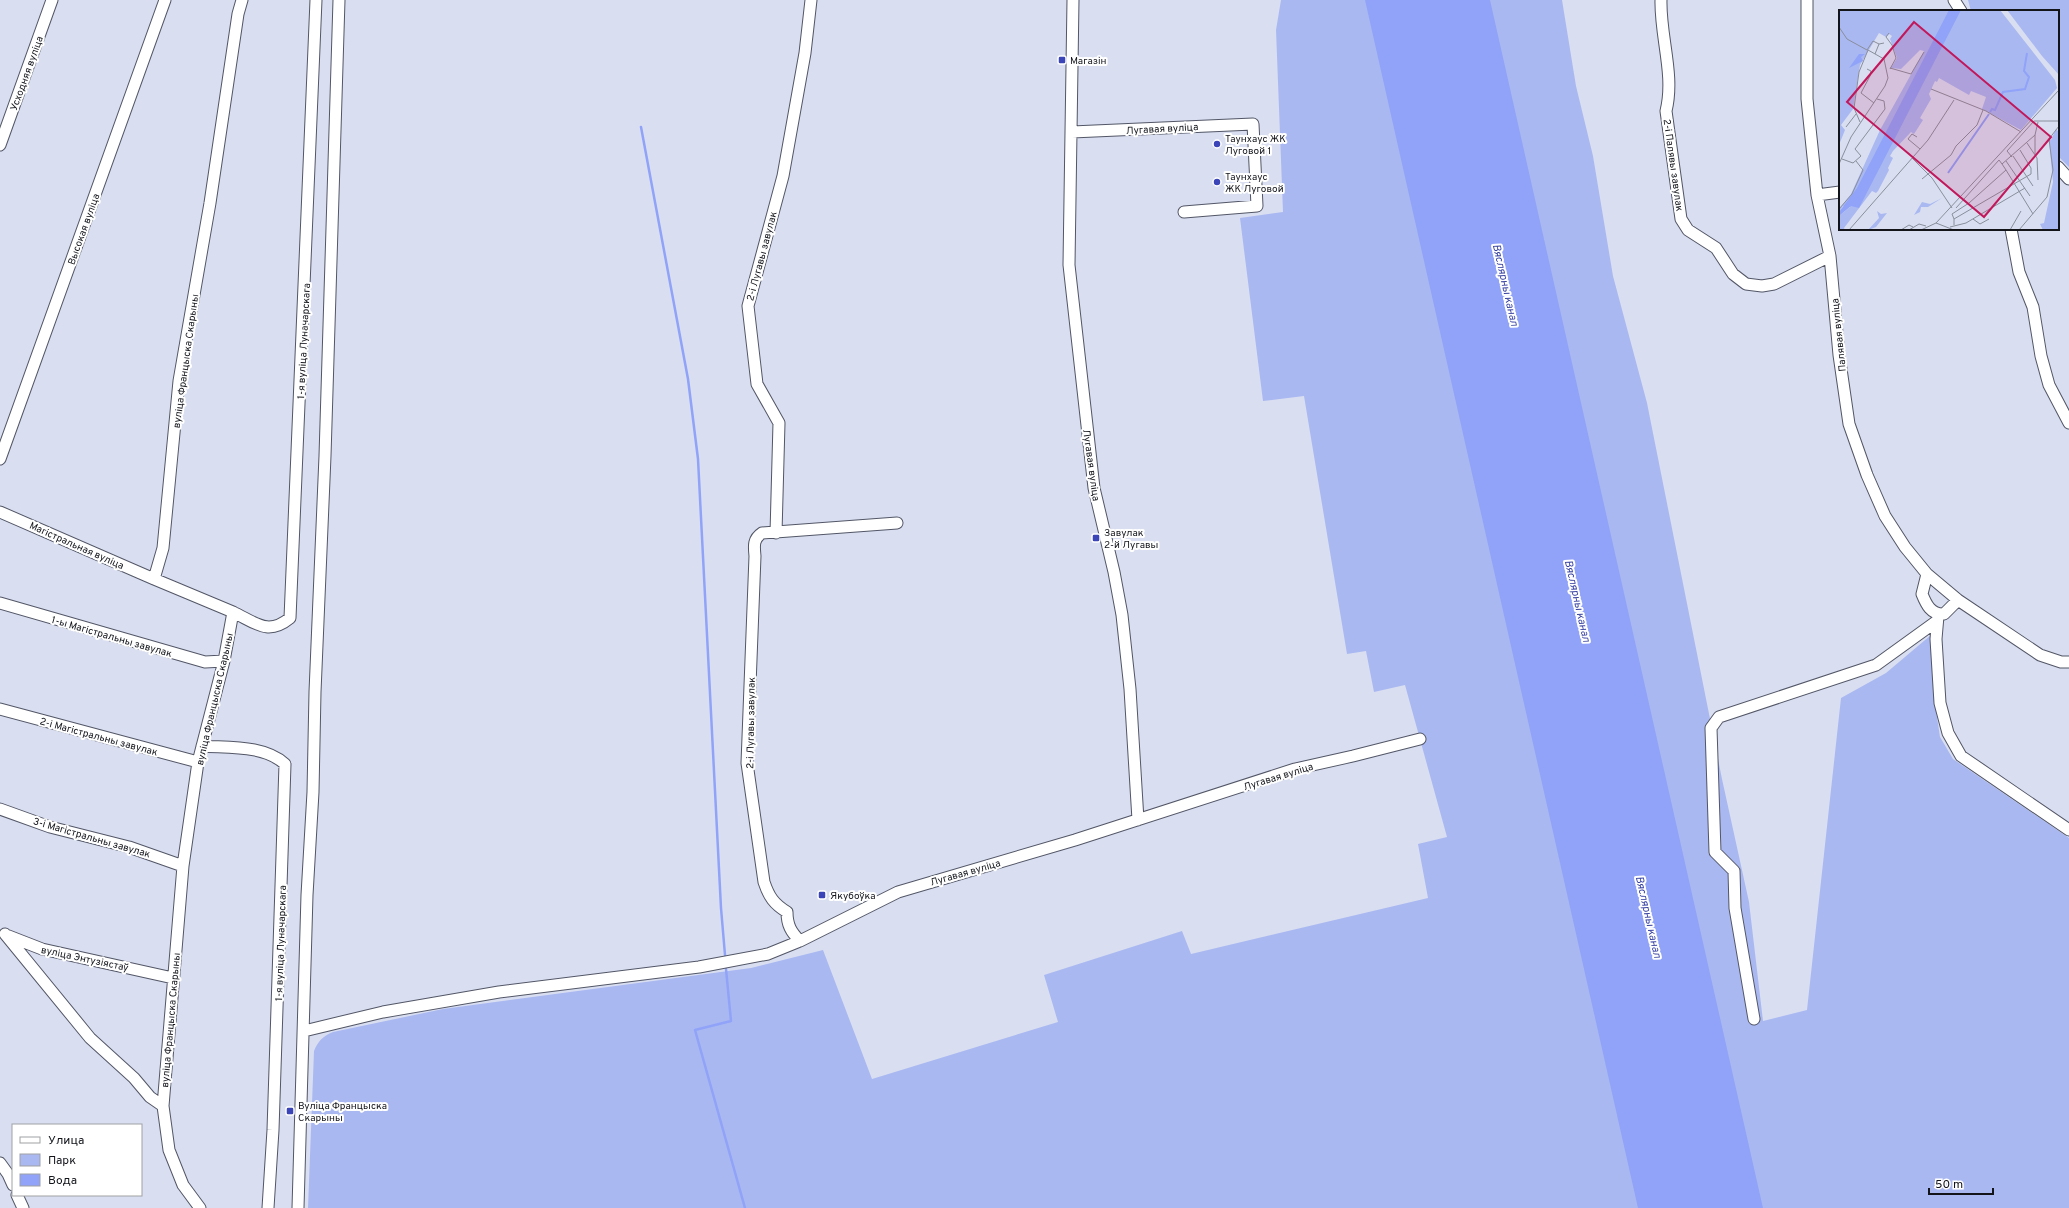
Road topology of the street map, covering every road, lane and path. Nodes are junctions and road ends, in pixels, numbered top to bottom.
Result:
1 (52, 0) edge
2 (165, 0) edge
3 (242, 0) edge
4 (316, 0) edge
5 (339, 0) edge
6 (811, 0) edge
7 (1073, 0) edge
8 (1661, 0) edge
9 (1807, 0) edge
10 (1954, 0) edge
11 (1961, 10) edge
12 (1072, 132) junction
13 (0, 145) edge
14 (2059, 168) edge
15 (2069, 179) edge
16 (1839, 192) edge
17 (1817, 195) junction
18 (1184, 212) dead end
19 (2011, 230) edge
20 (1830, 256) junction
21 (2069, 423) edge
22 (0, 459) edge
23 (0, 512) edge
24 (897, 523) dead end
25 (776, 533) junction
26 (1927, 574) junction
27 (154, 579) junction
28 (1958, 600) junction
29 (0, 603) edge
30 (233, 612) junction
31 (1938, 618) junction
32 (224, 661) junction
33 (2069, 662) edge
34 (0, 710) edge
35 (1420, 739) dead end
36 (202, 746) junction
37 (198, 762) junction
38 (0, 809) edge
39 (1138, 820) junction
40 (2069, 830) edge
41 (183, 866) junction
42 (2, 933) edge
43 (800, 940) junction
44 (172, 978) junction
45 (1754, 1019) dead end
46 (304, 1031) junction
47 (163, 1106) junction
48 (0, 1163) edge
49 (12, 1183) edge
50 (17, 1196) edge
51 (23, 1208) edge
52 (200, 1208) edge
53 (268, 1208) edge
54 (298, 1208) edge

1 - 13 street, Усходняя вуліца
2 - 22 street, Высокая вуліца
3 - 27 street, вуліца Францыска Скарыны
4 - 30 street, 1-я вуліца Луначарскага
5 - 46 street
6 - 25 street, 2-і Лугавы завулак
7 - 12 street, Лугавая вуліца
8 - 20 street, 2-і Палявы завулак
9 - 17 street, Палявая вуліца
10 - 11 street
12 - 18 street, Лугавая вуліца
12 - 39 street, Лугавая вуліца
14 - 15 street
16 - 17 street
17 - 20 street, Палявая вуліца
19 - 21 street
20 - 26 street, Палявая вуліца
23 - 27 street, Магістральная вуліца
24 - 25 street, 2-і Лугавы завулак
25 - 43 street, 2-і Лугавы завулак
26 - 28 street, Палявая вуліца
26 - 31 street
27 - 30 street
28 - 31 street
28 - 33 street, Палявая вуліца
29 - 32 street, 1-ы Магістральны завулак
30 - 32 street, вуліца Францыска Скарыны
31 - 40 street
31 - 45 street
32 - 36 street, вуліца Францыска Скарыны
34 - 37 street, 2-і Магістральны завулак
35 - 39 street, Лугавая вуліца
36 - 37 street, вуліца Францыска Скарыны
36 - 53 street, 1-я вуліца Луначарскага
37 - 41 street, вуліца Францыска Скарыны
38 - 41 street, 3-і Магістральны завулак
39 - 43 street, Лугавая вуліца
41 - 44 street, вуліца Францыска Скарыны
42 - 44 street, вуліца Энтузіястаў
42 - 47 street
43 - 46 street, Лугавая вуліца
44 - 47 street, вуліца Францыска Скарыны
46 - 54 street
47 - 52 street, вуліца Францыска Скарыны
48 - 49 street
50 - 51 street

